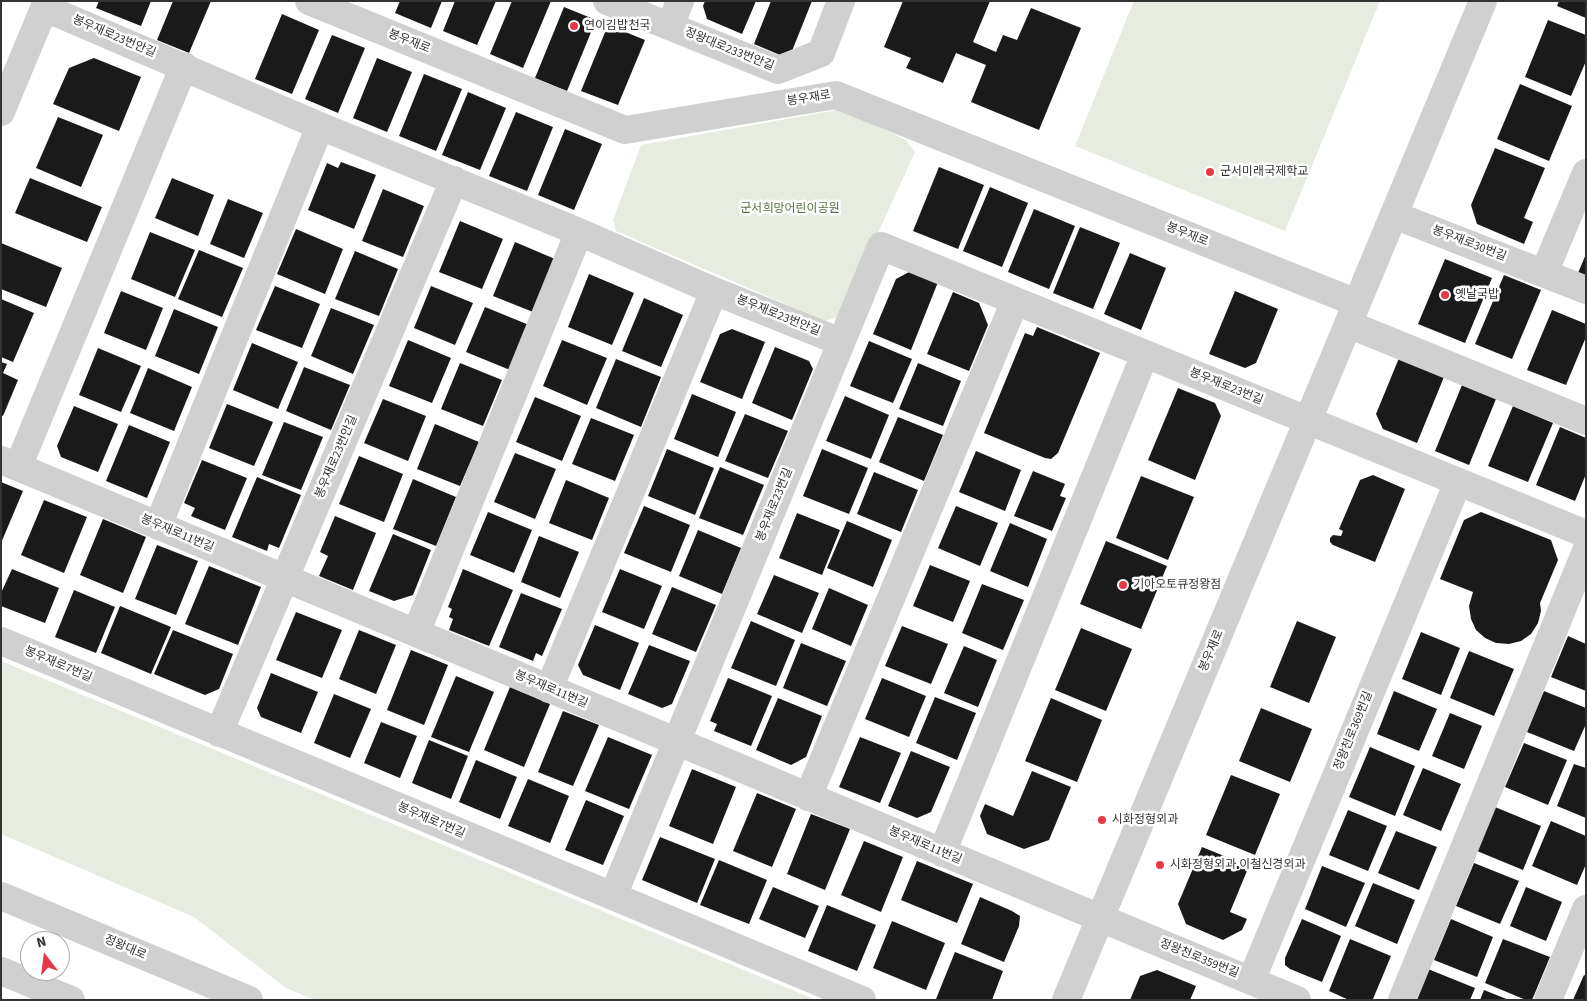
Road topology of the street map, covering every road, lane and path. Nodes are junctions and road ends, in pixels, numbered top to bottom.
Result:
1 (309, 1) edge
2 (607, 1) edge
3 (680, 1) edge
4 (841, 1) edge
5 (1483, 1) edge
6 (46, 5) edge
7 (670, 26) junction
8 (184, 66) junction
9 (1, 112) edge
10 (320, 126) junction
11 (1586, 173) edge
12 (454, 180) junction
13 (1394, 215) junction
14 (579, 232) junction
15 (1544, 273) junction
16 (1586, 290) edge
17 (714, 291) junction
18 (1015, 301) junction
19 (1353, 313) junction
20 (841, 342) junction
21 (1145, 354) junction
22 (1308, 421) junction
23 (1586, 421) edge
24 (10, 463) edge
25 (1458, 482) junction
26 (158, 526) junction
27 (1586, 534) edge
28 (1586, 551) edge
29 (286, 579) junction
30 (416, 633) junction
31 (1, 641) edge
32 (549, 689) junction
33 (219, 732) junction
34 (678, 742) junction
35 (808, 797) junction
36 (942, 853) junction
37 (1, 896) edge
38 (613, 896) junction
39 (1586, 909) edge
40 (1101, 919) junction
41 (1, 971) edge
42 (1251, 981) junction
43 (71, 1000) edge
44 (249, 1000) edge
45 (862, 1000) edge
46 (1066, 1000) edge
47 (1297, 1000) edge
48 (1402, 1000) edge
49 (1548, 1000) edge

1 - 19 street, 봉우재로
2 - 7 street, 정왕대로233번안길
3 - 7 street, 정왕대로233번안길
4 - 7 street, 정왕대로233번안길
5 - 13 street, 봉우재로
6 - 8 street, 봉우재로23번안길
6 - 9 street
8 - 10 street, 봉우재로23번안길
8 - 24 street
10 - 12 street, 봉우재로23번안길
10 - 26 street
11 - 15 street
12 - 14 street, 봉우재로23번안길
12 - 29 street, 봉우재로23번안길
13 - 15 street, 봉우재로30번길
13 - 19 street, 봉우재로
14 - 17 street, 봉우재로23번안길
14 - 30 street
15 - 16 street, 봉우재로30번길
17 - 20 street, 봉우재로23번안길
17 - 32 street
18 - 20 street, 봉우재로23번길
18 - 21 street, 봉우재로23번길
18 - 35 street
19 - 22 street, 봉우재로
19 - 23 street
20 - 34 street, 봉우재로23번길
21 - 22 street, 봉우재로23번길
21 - 36 street
22 - 25 street
22 - 40 street, 봉우재로
24 - 26 street, 봉우재로11번길
25 - 27 street
25 - 42 street, 정왕천로369번길
26 - 29 street, 봉우재로11번길
28 - 48 street
29 - 30 street, 봉우재로11번길
29 - 33 street, 봉우재로23번안길
30 - 32 street, 봉우재로11번길
31 - 33 street, 봉우재로7번길
32 - 34 street, 봉우재로11번길
33 - 38 street, 봉우재로7번길
34 - 35 street, 봉우재로11번길
34 - 38 street, 봉우재로23번길
35 - 36 street, 봉우재로11번길
36 - 40 street, 봉우재로11번길
37 - 44 street, 정왕대로
38 - 45 street, 봉우재로7번길
39 - 49 street
40 - 42 street, 정왕천로359번길
40 - 46 street, 봉우재로
41 - 43 street
42 - 47 street, 정왕천로359번길

